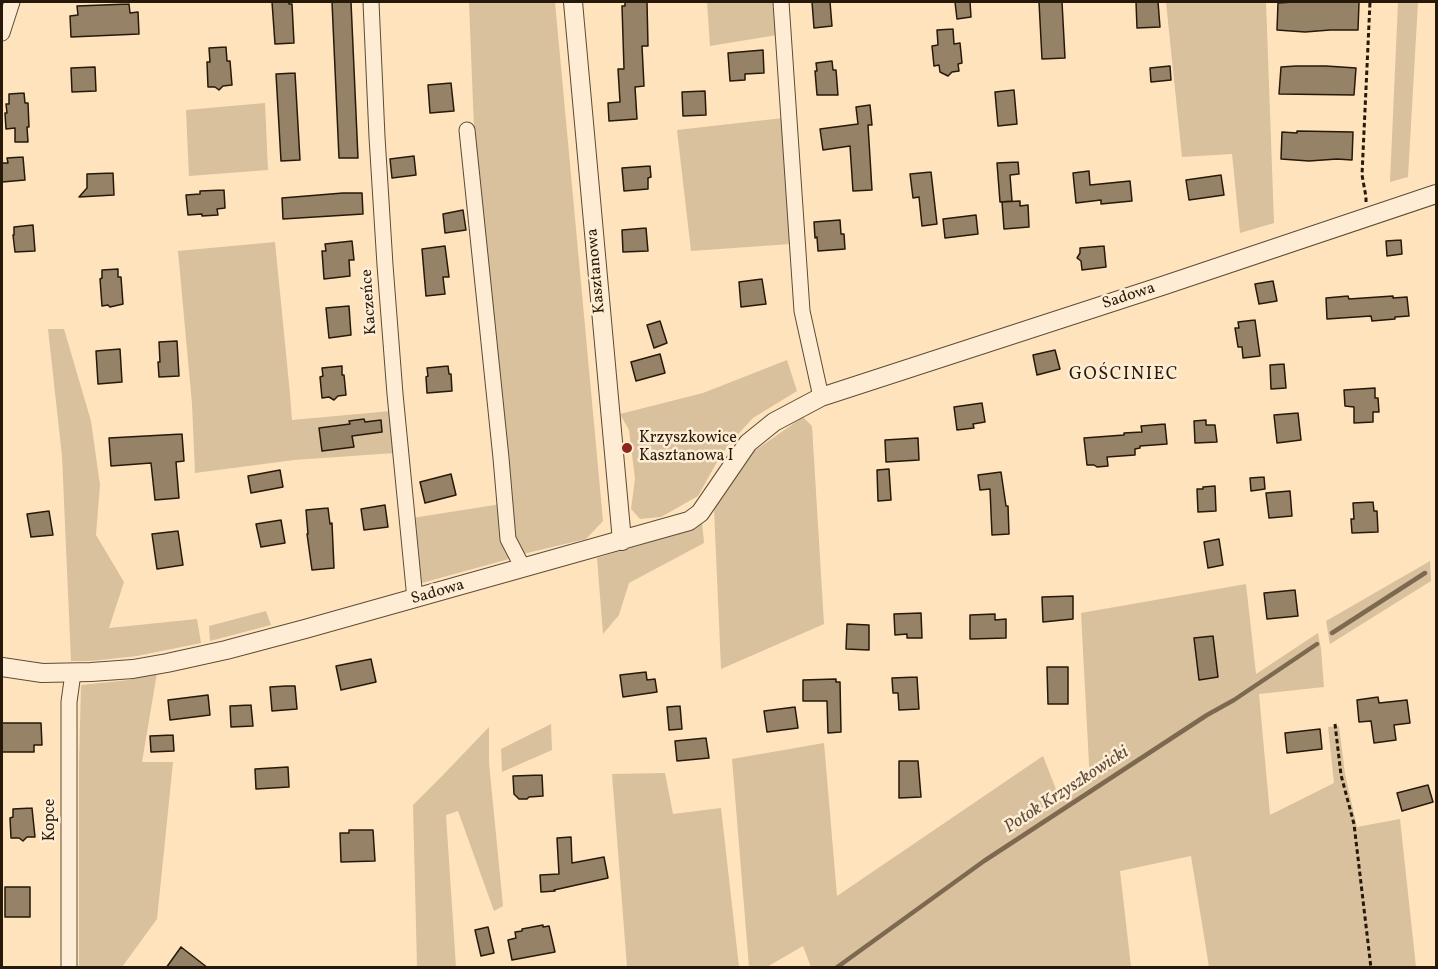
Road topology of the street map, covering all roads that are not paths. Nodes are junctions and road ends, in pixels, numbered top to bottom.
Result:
1 (12, 2) edge
2 (371, 2) edge
3 (573, 2) edge
4 (782, 2) edge
5 (2, 33) edge
6 (467, 130) dead end
7 (1437, 194) edge
8 (821, 398) junction
9 (622, 541) junction
10 (523, 568) junction
11 (415, 599) junction
12 (2, 667) edge
13 (73, 673) junction
14 (69, 968) edge

1 - 5 street
2 - 11 street, Kaczeńce
3 - 9 street, Kasztanowa
4 - 8 street
6 - 10 street
7 - 8 street, Sadowa
8 - 9 street, Sadowa
9 - 10 street, Sadowa
10 - 11 street, Sadowa
11 - 13 street, Sadowa
12 - 13 street, Sadowa
13 - 14 street, Kopce

